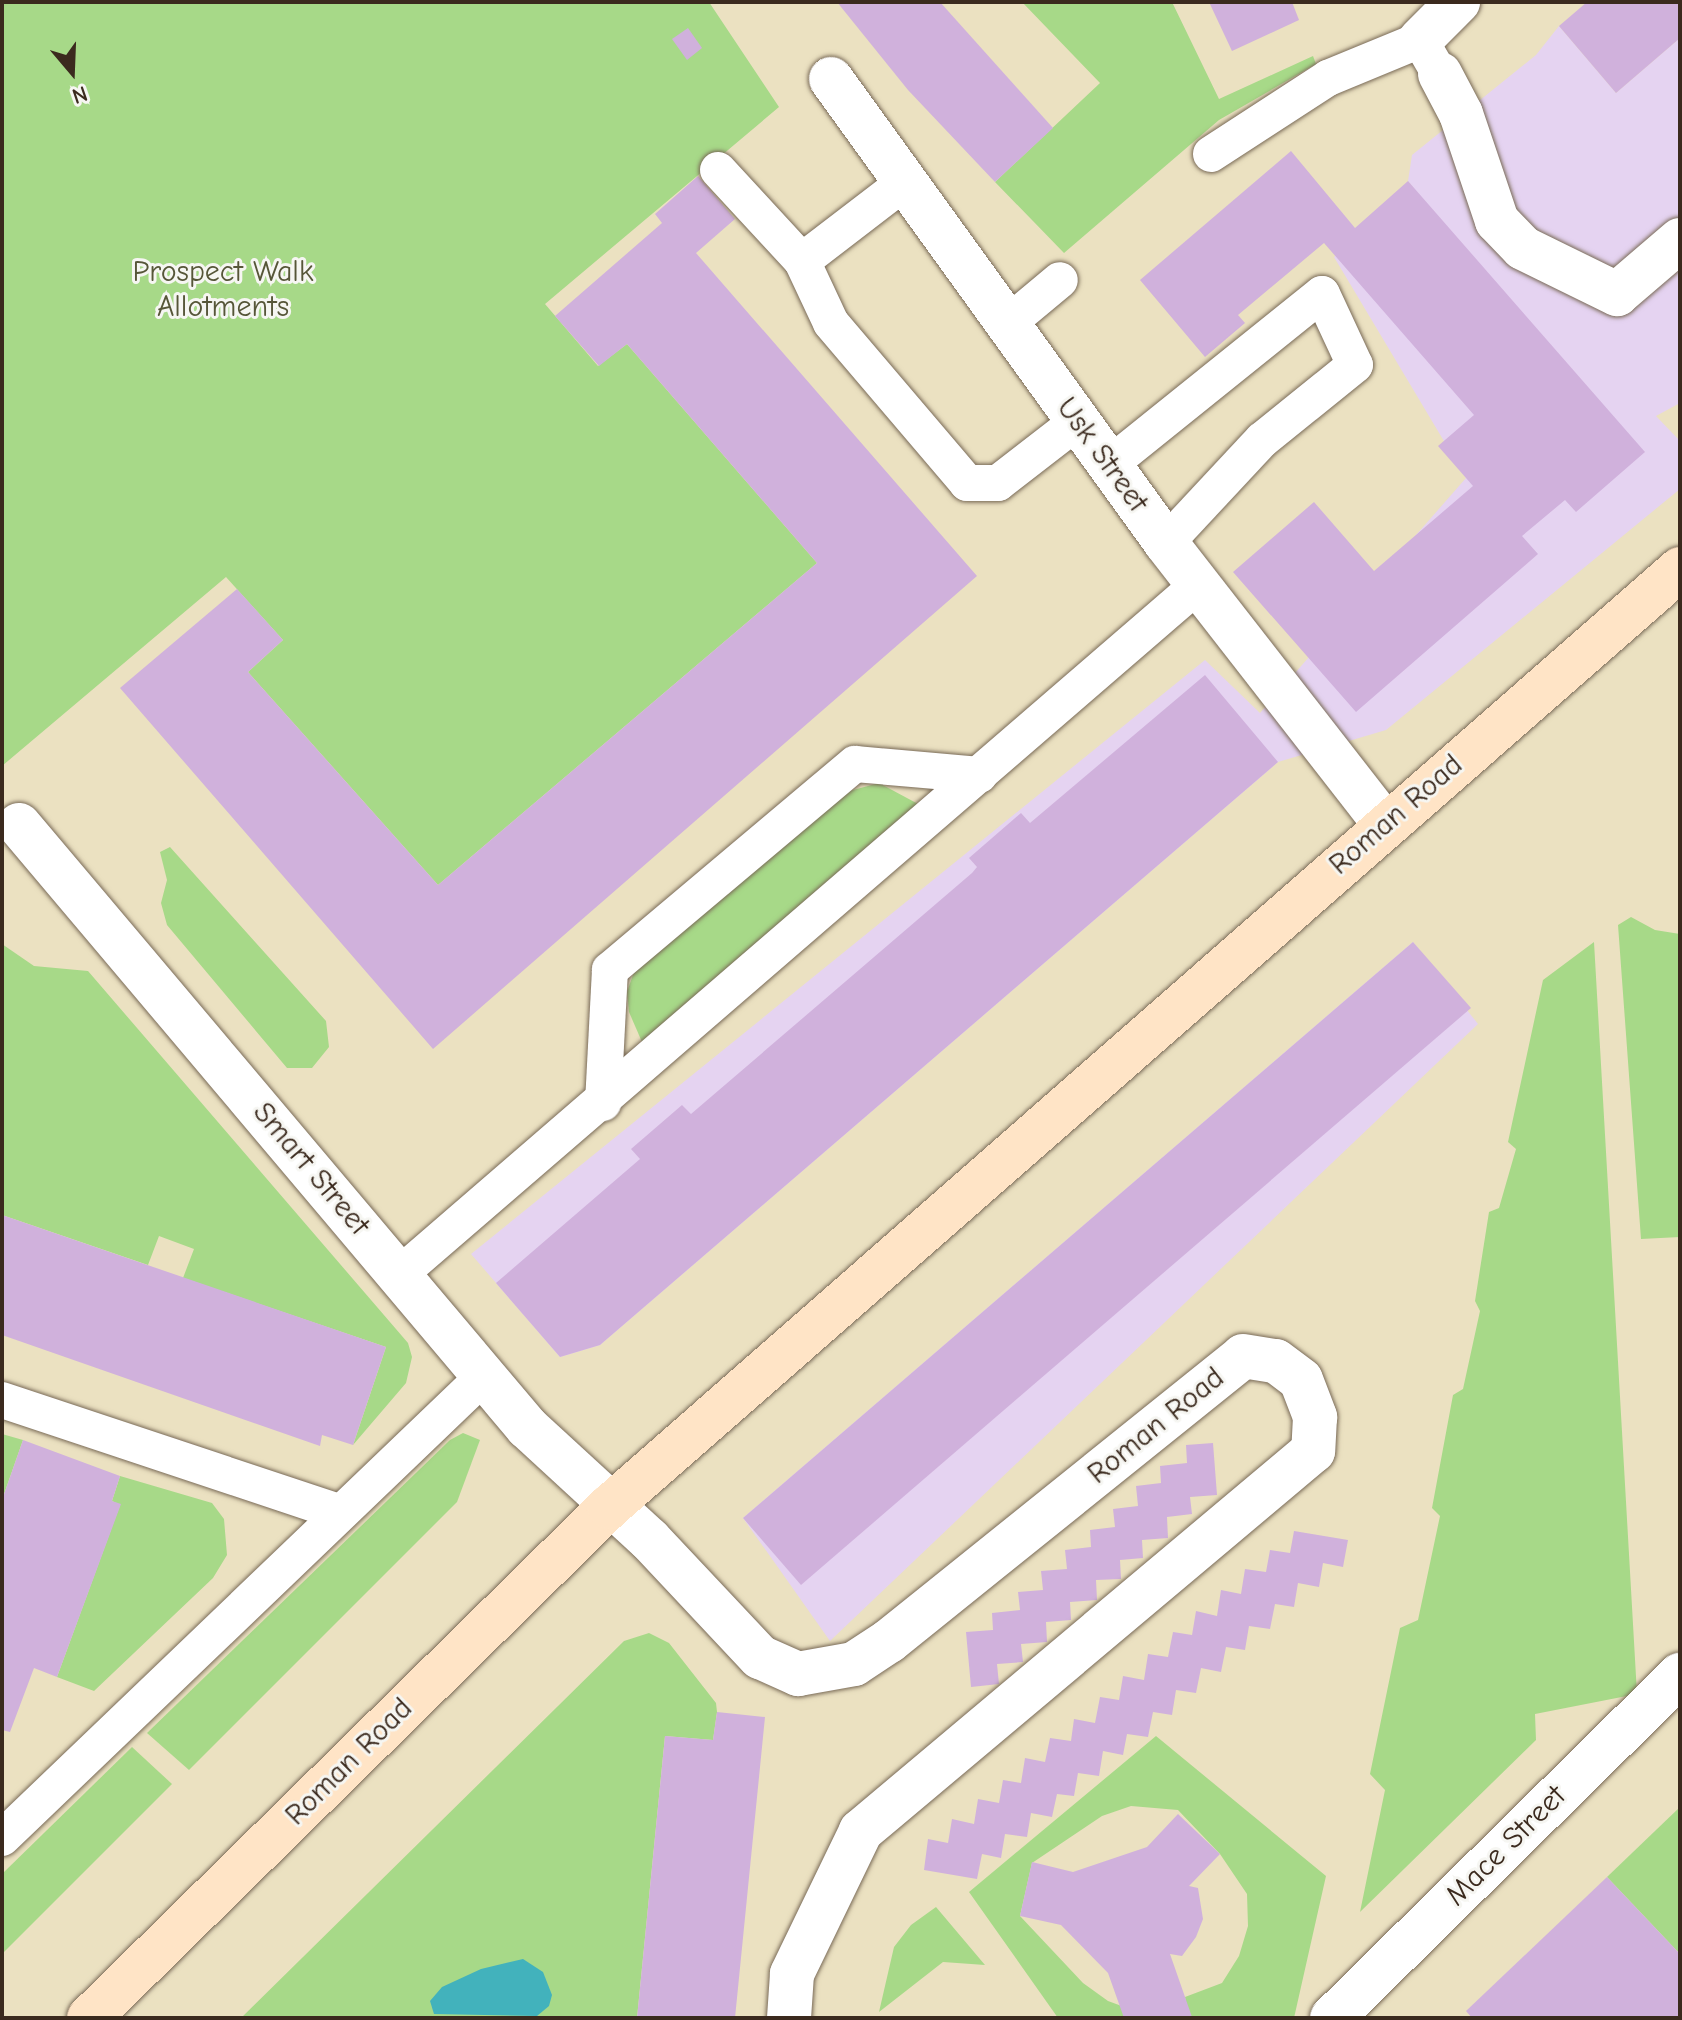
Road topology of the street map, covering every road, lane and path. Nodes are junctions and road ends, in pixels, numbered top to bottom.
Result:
1 (1458, 2) edge
2 (1430, 57) junction
3 (831, 79) dead end
4 (1211, 154) dead end
5 (718, 170) dead end
6 (905, 182) junction
7 (1680, 240) edge
8 (802, 261) junction
9 (1060, 280) dead end
10 (1006, 325) junction
11 (1077, 422) junction
12 (1109, 465) junction
13 (1166, 543) junction
14 (1680, 569) edge
15 (1198, 585) junction
16 (980, 775) junction
17 (10, 816) edge
18 (1384, 823) junction
19 (603, 1103) junction
20 (400, 1274) junction
21 (483, 1377) junction
22 (2, 1400) edge
23 (609, 1507) junction
24 (339, 1512) junction
25 (1680, 1675) edge
26 (2, 1838) edge
27 (89, 2018) edge
28 (789, 2018) edge
29 (1332, 2018) edge

1 - 2 street
2 - 4 lane
2 - 7 street
3 - 6 street, Usk Street
5 - 8 lane
6 - 8 lane
6 - 10 street, Usk Street
8 - 11 lane
9 - 10 lane
10 - 11 street, Usk Street
11 - 12 street, Usk Street
12 - 13 street, Usk Street
12 - 13 lane
13 - 15 street, Usk Street
14 - 18 main road, Roman Road
15 - 16 lane
15 - 18 street, Usk Street
16 - 19 lane
16 - 19 lane
17 - 20 street, Smart Street
18 - 23 main road, Roman Road
19 - 20 lane
20 - 21 street, Smart Street
21 - 23 street, Smart Street
21 - 24 lane
22 - 24 lane
23 - 27 main road, Roman Road
23 - 28 street, Roman Road
24 - 26 lane
25 - 29 street, Mace Street

